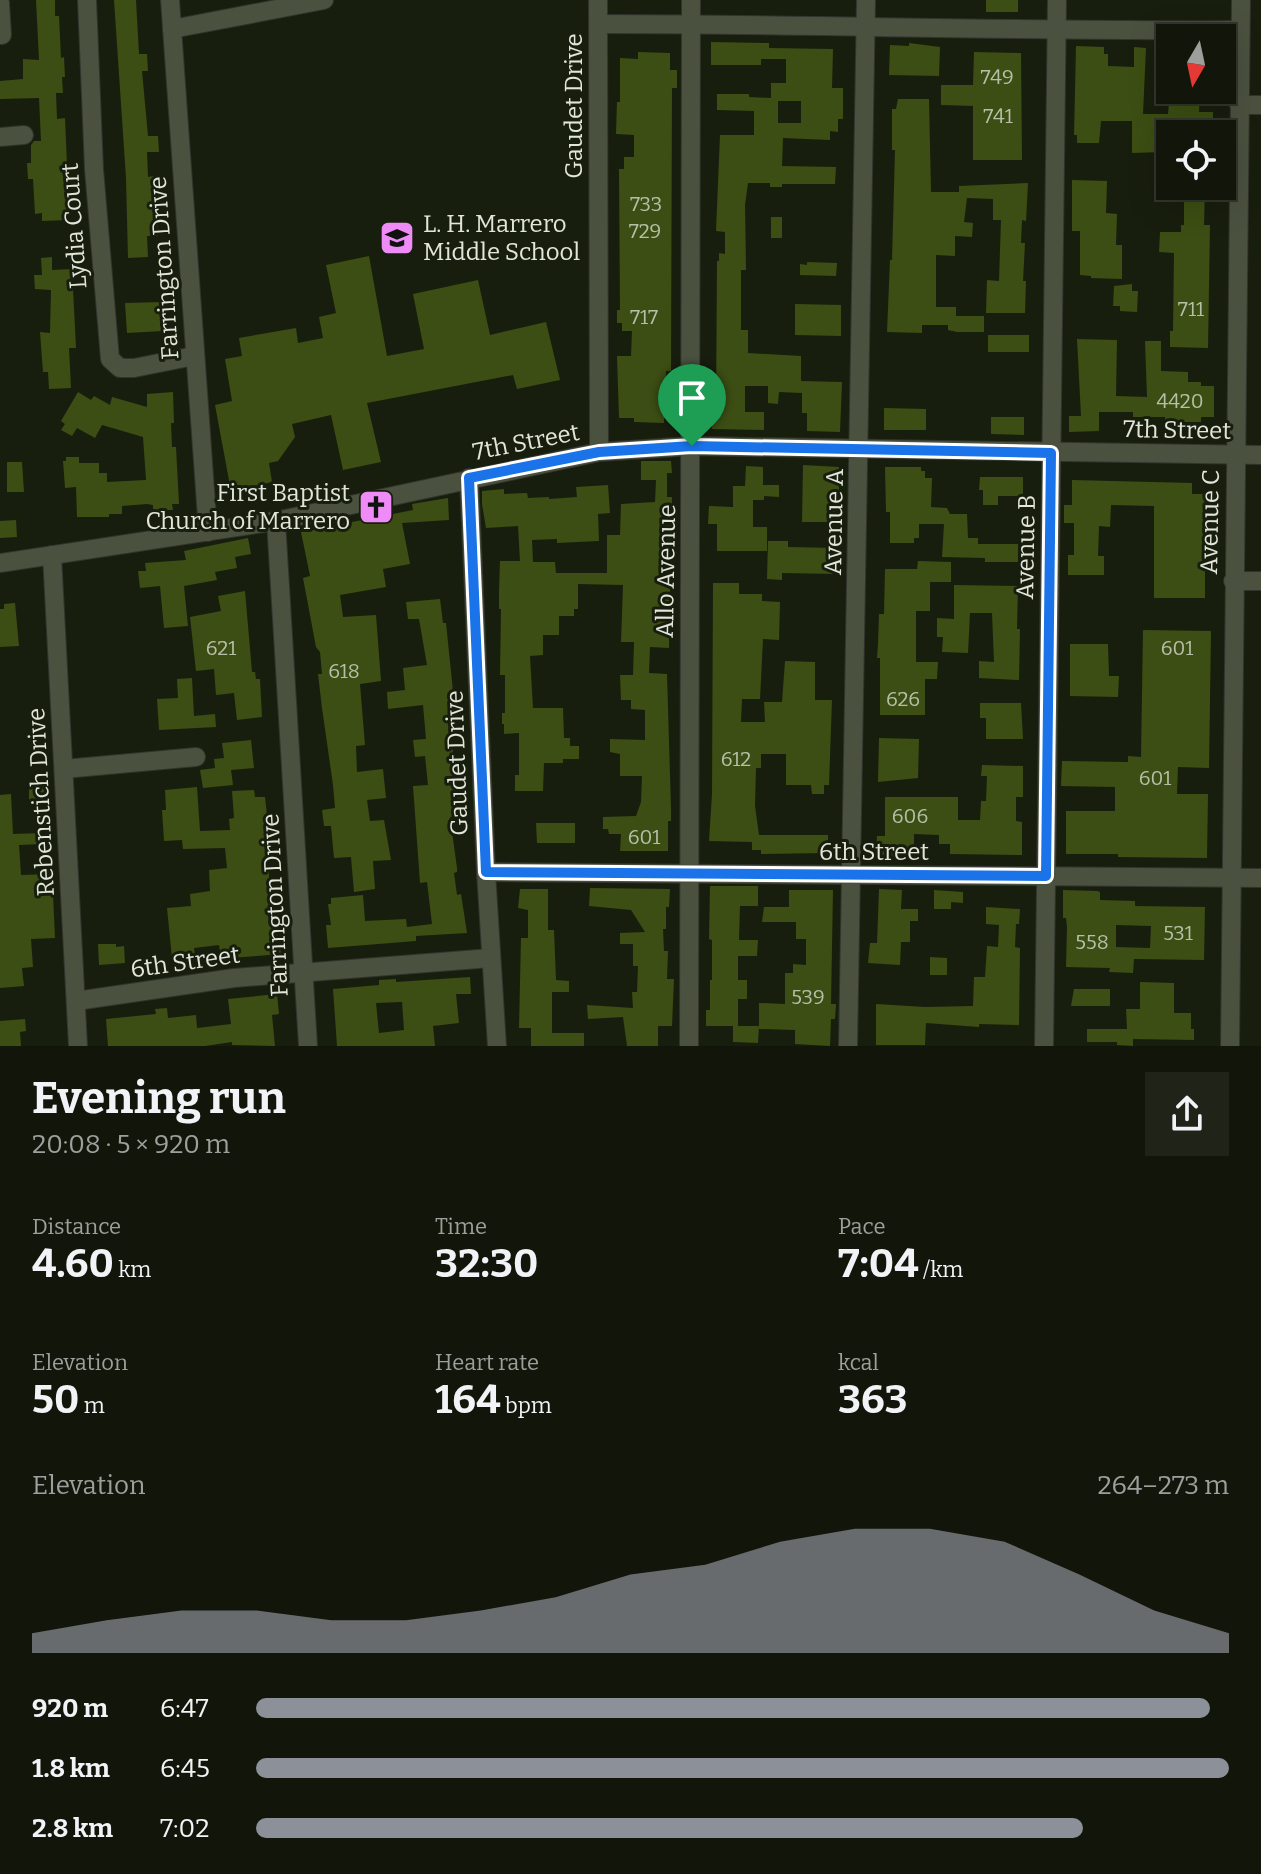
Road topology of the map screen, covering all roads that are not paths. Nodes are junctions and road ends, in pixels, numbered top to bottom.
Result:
1 (87, 0) edge
2 (170, 0) edge
3 (324, 0) edge
4 (598, 0) edge
5 (691, 0) edge
6 (866, 0) edge
7 (1057, 0) edge
8 (1241, 0) edge
9 (0, 3) edge
10 (598, 24) junction
11 (690, 24) junction
12 (866, 26) junction
13 (172, 29) junction
14 (1240, 30) junction
15 (1057, 32) junction
16 (0, 35) edge
17 (1239, 105) junction
18 (1261, 105) edge
19 (24, 135) dead end
20 (0, 137) edge
21 (194, 356) junction
22 (692, 446) junction
23 (860, 449) junction
24 (599, 452) junction
25 (1051, 453) junction
26 (1236, 455) junction
27 (1261, 455) edge
28 (469, 478) junction
29 (276, 521) junction
30 (208, 532) junction
31 (52, 555) junction
32 (0, 563) edge
33 (1233, 581) junction
34 (1261, 581) edge
35 (196, 757) dead end
36 (64, 769) junction
37 (486, 872) junction
38 (687, 874) junction
39 (851, 876) junction
40 (1046, 876) junction
41 (1232, 877) junction
42 (1261, 878) edge
43 (491, 958) junction
44 (303, 973) junction
45 (76, 1001) junction
46 (78, 1046) edge
47 (308, 1046) edge
48 (497, 1046) edge
49 (689, 1046) edge
50 (848, 1046) edge
51 (1044, 1046) edge
52 (1230, 1046) edge

1 - 21 street, Lydia Court
2 - 13 street, Farrington Drive
3 - 13 street
4 - 10 street, Gaudet Drive
5 - 11 street, Allo Avenue
6 - 12 street, Avenue A
7 - 15 street, Avenue B
8 - 14 street, Avenue C
9 - 16 street
10 - 11 street
10 - 24 street, Gaudet Drive
11 - 12 street
11 - 22 street, Allo Avenue
12 - 15 street
12 - 23 street, Avenue A
13 - 21 street, Farrington Drive
14 - 15 street
14 - 17 street, Avenue C
15 - 25 street, Avenue B
17 - 18 street
17 - 26 street, Avenue C
19 - 20 street
21 - 30 street, Farrington Drive
22 - 23 street, 7th Street
22 - 24 street, 7th Street
22 - 38 street, Allo Avenue
23 - 25 street, 7th Street
23 - 39 street, Avenue A
24 - 28 street, 7th Street
25 - 26 street, 7th Street
25 - 40 street, Avenue B
26 - 27 street, 7th Street
26 - 33 street, Avenue C
28 - 29 street, 7th Street
28 - 37 street, Gaudet Drive
29 - 30 street, 7th Street
29 - 44 street, Farrington Drive
30 - 31 street, 7th Street
31 - 32 street, 7th Street
31 - 36 street, Rebenstich Drive
33 - 34 street
33 - 41 street, Avenue C
35 - 36 street
36 - 45 street, Rebenstich Drive
37 - 38 street, 6th Street
37 - 43 street, Gaudet Drive
38 - 39 street, 6th Street
38 - 49 street, Allo Avenue
39 - 40 street, 6th Street
39 - 50 street, Avenue A
40 - 41 street, 6th Street
40 - 51 street, Avenue B
41 - 42 street, 6th Street
41 - 52 street, Avenue C
43 - 44 street, 6th Street
43 - 48 street, Gaudet Drive
44 - 45 street, 6th Street
44 - 47 street, Farrington Drive
45 - 46 street, Rebenstich Drive

